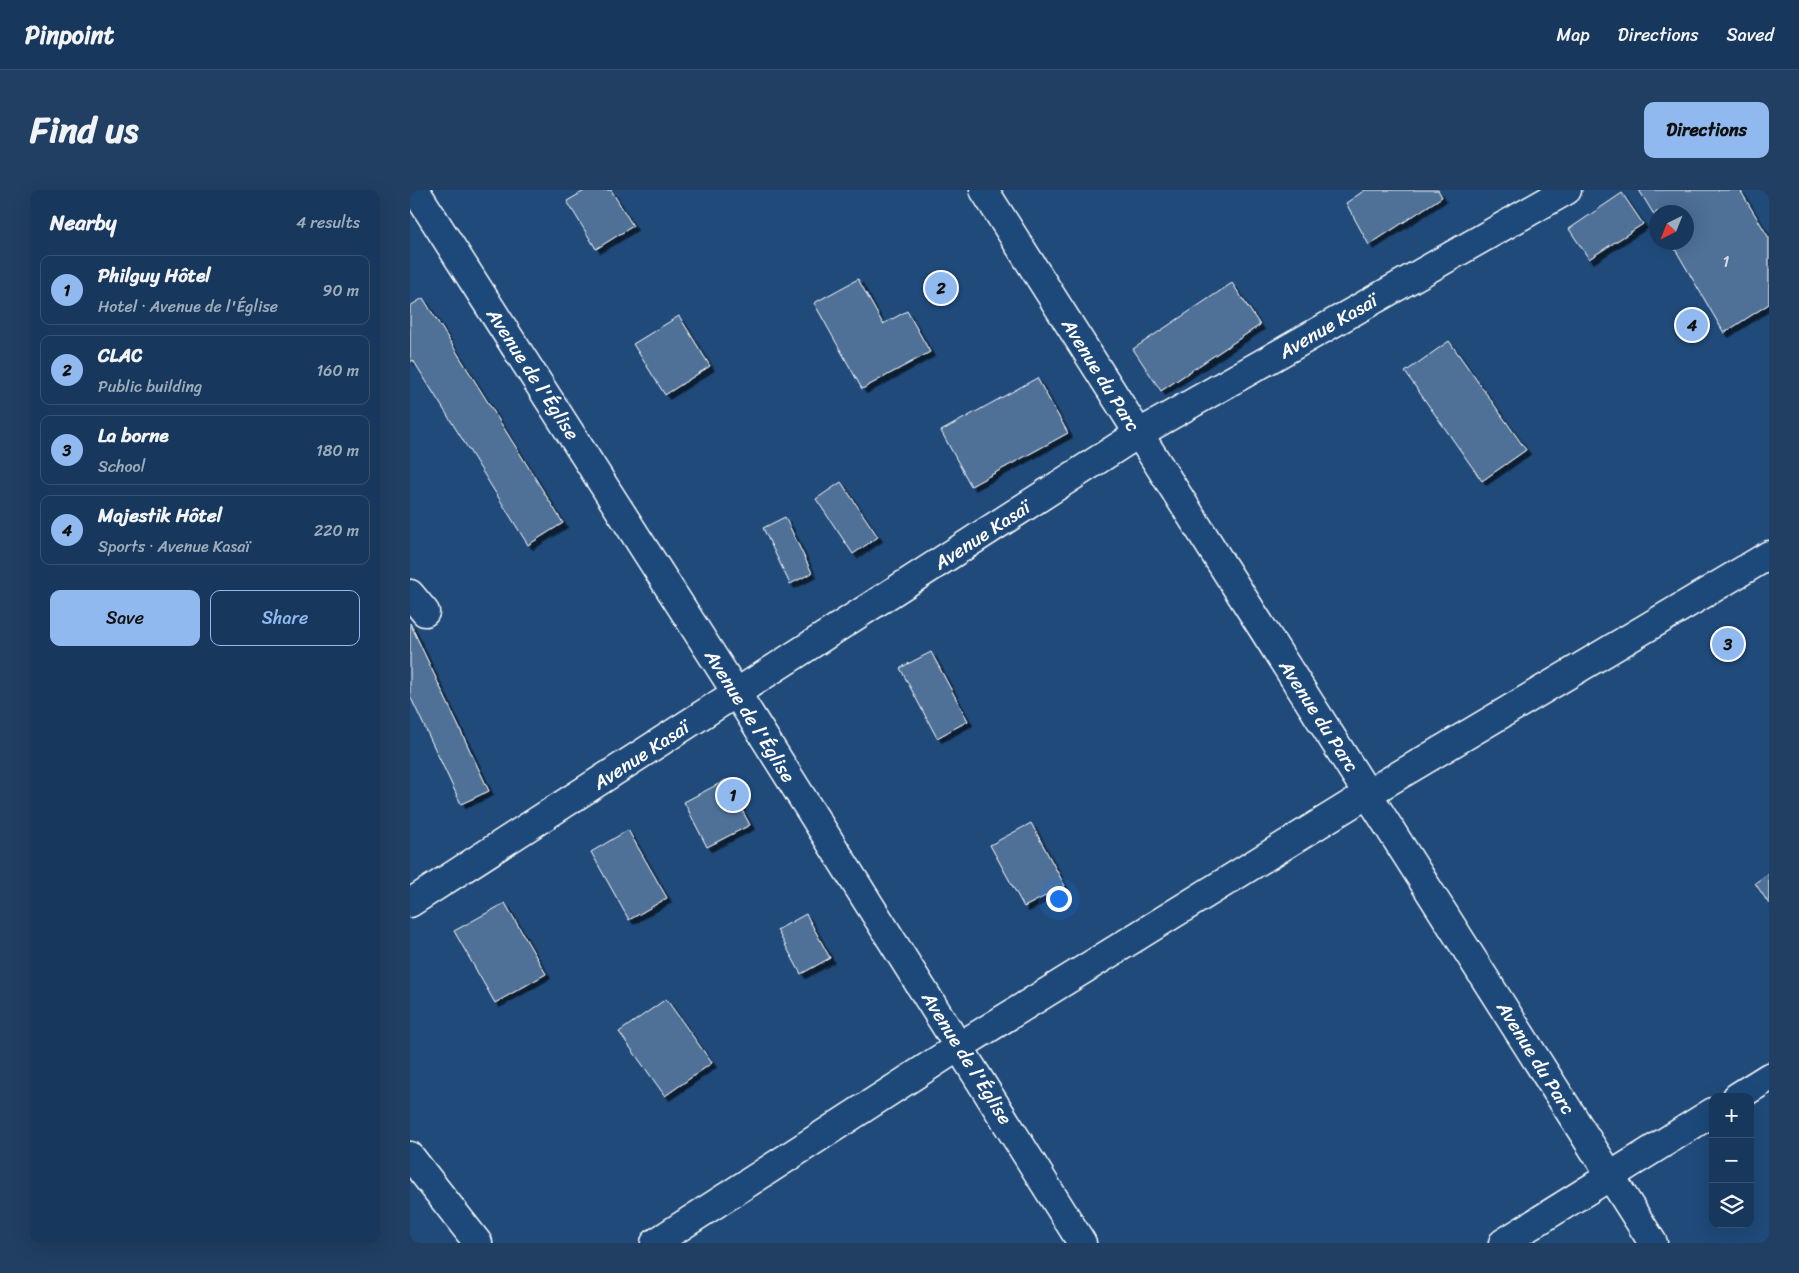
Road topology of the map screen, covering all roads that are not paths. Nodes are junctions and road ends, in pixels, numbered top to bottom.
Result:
1 (415, 190) edge
2 (984, 190) edge
3 (1567, 190) edge
4 (1138, 434) junction
5 (1769, 555) edge
6 (737, 694) junction
7 (1369, 793) junction
8 (410, 902) edge
9 (960, 1046) junction
10 (1769, 1077) edge
11 (1743, 1093) edge
12 (1709, 1114) edge
13 (410, 1156) edge
14 (1609, 1175) junction
15 (478, 1243) edge
16 (655, 1243) edge
17 (1082, 1243) edge
18 (1503, 1243) edge
19 (1653, 1243) edge

1 - 6 street, Avenue de l'Église
2 - 4 street, Avenue du Parc
3 - 4 street, Avenue Kasaï
4 - 6 street, Avenue Kasaï
4 - 7 street, Avenue du Parc
5 - 7 street
6 - 8 street, Avenue Kasaï
6 - 9 street, Avenue de l'Église
7 - 9 street
7 - 14 street, Avenue du Parc
9 - 16 street
9 - 17 street, Avenue de l'Église
10 - 11 street
12 - 14 street
13 - 15 street
14 - 18 street
14 - 19 street, Avenue du Parc

